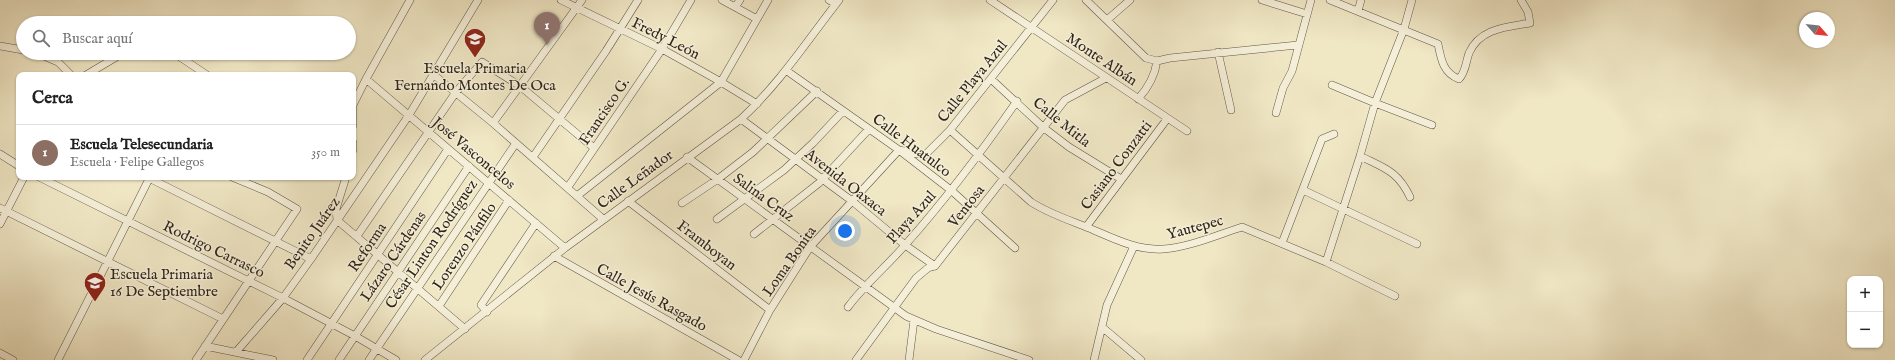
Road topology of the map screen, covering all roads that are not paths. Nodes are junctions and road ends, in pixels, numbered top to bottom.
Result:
1 (410, 0) edge
2 (478, 0) edge
3 (561, 0) edge
4 (582, 0) edge
5 (638, 0) edge
6 (691, 0) edge
7 (722, 0) edge
8 (740, 0) edge
9 (768, 0) edge
10 (829, 0) edge
11 (990, 0) edge
12 (1052, 0) edge
13 (1086, 0) edge
14 (1130, 0) edge
15 (1264, 0) edge
16 (1312, 0) edge
17 (1330, 0) edge
18 (1361, 0) edge
19 (1412, 0) edge
20 (1521, 0) edge
21 (838, 2) edge
22 (735, 7) junction
23 (577, 8) junction
24 (1358, 10) junction
25 (1307, 14) junction
26 (757, 19) junction
27 (1107, 20) junction
28 (1032, 27) junction
29 (1404, 29) junction
30 (620, 30) junction
31 (1298, 45) junction
32 (0, 46) edge
33 (16, 49) edge
34 (662, 49) junction
35 (1218, 52) junction
36 (53, 60) edge
37 (111, 60) edge
38 (184, 60) edge
39 (1157, 61) junction
40 (787, 71) junction
41 (68, 72) edge
42 (91, 72) edge
43 (202, 72) edge
44 (434, 75) junction
45 (1106, 78) junction
46 (366, 79) junction
47 (991, 79) junction
48 (721, 82) junction
49 (1332, 85) dead end
50 (520, 86) junction
51 (817, 91) junction
52 (456, 92) junction
53 (356, 99) edge
54 (1138, 99) junction
55 (1017, 101) junction
56 (757, 104) junction
57 (1375, 104) junction
58 (1231, 110) dead end
59 (843, 111) junction
60 (1276, 112) dead end
61 (409, 115) junction
62 (560, 118) junction
63 (741, 119) junction
64 (1167, 119) junction
65 (493, 123) junction
66 (1432, 125) dead end
67 (1044, 128) junction
68 (869, 129) junction
69 (950, 130) junction
70 (1187, 131) dead end
71 (428, 132) junction
72 (1334, 134) dead end
73 (769, 139) junction
74 (516, 143) junction
75 (594, 148) junction
76 (448, 149) junction
77 (899, 150) junction
78 (0, 154) edge
79 (979, 156) junction
80 (1360, 156) junction
81 (533, 157) junction
82 (687, 157) junction
83 (796, 159) junction
84 (16, 164) edge
85 (469, 166) junction
86 (1004, 178) junction
87 (718, 179) junction
88 (823, 179) junction
89 (1121, 179) junction
90 (22, 180) edge
91 (45, 180) edge
92 (148, 180) edge
93 (155, 180) edge
94 (239, 180) edge
95 (345, 180) edge
96 (488, 182) junction
97 (568, 188) junction
98 (1303, 190) junction
99 (952, 191) junction
100 (577, 196) junction
101 (1410, 197) dead end
102 (744, 198) junction
103 (509, 200) junction
104 (628, 201) junction
105 (852, 201) junction
106 (682, 203) dead end
107 (1343, 208) junction
108 (3, 209) edge
109 (977, 214) junction
110 (603, 219) junction
111 (717, 219) dead end
112 (772, 219) junction
113 (338, 220) junction
114 (127, 221) junction
115 (536, 223) junction
116 (0, 224) edge
117 (1086, 227) junction
118 (754, 234) dead end
119 (357, 236) junction
120 (276, 241) junction
121 (1282, 243) junction
122 (1417, 244) dead end
123 (905, 245) junction
124 (1134, 246) junction
125 (810, 247) junction
126 (565, 248) junction
127 (1015, 248) dead end
128 (378, 254) junction
129 (554, 256) junction
130 (311, 259) junction
131 (106, 262) junction
132 (1326, 262) junction
133 (935, 266) junction
134 (398, 272) junction
135 (249, 281) junction
136 (864, 286) junction
137 (418, 288) junction
138 (1395, 296) dead end
139 (283, 298) junction
140 (439, 306) junction
141 (848, 307) dead end
142 (894, 308) junction
143 (770, 310) junction
144 (487, 312) junction
145 (222, 319) junction
146 (914, 320) junction
147 (331, 323) junction
148 (1102, 327) junction
149 (465, 330) junction
150 (355, 336) junction
151 (205, 346) junction
152 (377, 348) junction
153 (236, 352) junction
154 (0, 353) edge
155 (13, 360) edge
156 (58, 360) edge
157 (196, 360) edge
158 (273, 360) edge
159 (307, 360) edge
160 (338, 360) edge
161 (369, 360) edge
162 (396, 360) edge
163 (425, 360) edge
164 (738, 360) edge
165 (744, 360) edge
166 (856, 360) edge
167 (909, 360) edge
168 (1029, 360) edge
169 (1094, 360) edge
170 (1141, 360) edge

1 - 46 street
2 - 44 street, Benito Juárez
3 - 23 street, Fredy León
4 - 23 street
5 - 30 street
6 - 34 street, Francisco G.
7 - 22 street
8 - 22 street
9 - 26 street
10 - 21 street
11 - 28 street, Monte Albán
12 - 28 street, Calle Playa Azul
13 - 27 street
14 - 27 street
15 - 25 street
16 - 25 street
17 - 24 street
18 - 24 street
19 - 29 street
20 - 29 street
21 - 40 street, Calle Leñador
22 - 26 street
23 - 30 street, Fredy León
23 - 50 street
24 - 29 street
25 - 31 street
26 - 48 street
27 - 39 street
28 - 45 street, Monte Albán
28 - 47 street, Calle Playa Azul
29 - 57 street
30 - 34 street, Fredy León
30 - 62 street
31 - 35 street
31 - 60 street
32 - 33 street
34 - 48 street, Fredy León
34 - 75 street, Francisco G.
35 - 39 street
35 - 58 street
36 - 41 street
37 - 42 street
38 - 43 street
39 - 54 street
40 - 51 street, Calle Huatulco
40 - 56 street, Calle Leñador
44 - 52 street
44 - 61 street, Benito Juárez
45 - 54 street, Monte Albán
45 - 67 street, Ventosa
46 - 53 street
46 - 61 street, José Vasconcelos
47 - 55 street, Calle Mitla
47 - 69 street, Calle Playa Azul
48 - 56 street, Fredy León
48 - 100 street
49 - 57 street
50 - 52 street
50 - 62 street
50 - 65 street
51 - 59 street, Calle Huatulco
51 - 73 street
52 - 65 street
52 - 71 street
54 - 64 street, Monte Albán
55 - 67 street, Calle Mitla
55 - 79 street, Playa Azul
56 - 63 street, Calle Leñador
57 - 66 street
57 - 80 street
59 - 68 street, Calle Huatulco
59 - 83 street
61 - 71 street, José Vasconcelos
61 - 113 street, Benito Juárez
62 - 75 street
62 - 81 street
63 - 73 street, Avenida Oaxaca
63 - 82 street, Calle Leñador
64 - 70 street, Monte Albán
64 - 89 street, Casiano Conzatti
65 - 74 street
67 - 86 street, Ventosa
67 - 89 street, Calle Mitla
68 - 77 street, Calle Huatulco
68 - 88 street
69 - 77 street, Calle Playa Azul
69 - 79 street, Yautepec
71 - 76 street, José Vasconcelos
71 - 119 street
72 - 98 street
73 - 83 street, Avenida Oaxaca
73 - 87 street
74 - 81 street
74 - 96 street, César Linton Rodríguez
75 - 97 street, Francisco G.
76 - 85 street, José Vasconcelos
76 - 128 street, Reforma
77 - 99 street, Calle Huatulco
77 - 105 street, Loma Bonita
78 - 84 street
79 - 86 street, Yautepec
79 - 99 street, Playa Azul
80 - 101 street
80 - 107 street
81 - 97 street
82 - 87 street, Salina Cruz
82 - 104 street, Calle Leñador
83 - 88 street, Avenida Oaxaca
83 - 102 street
85 - 96 street, José Vasconcelos
85 - 134 street, Lázaro Cárdenas
86 - 109 street, Ventosa
86 - 117 street, Yautepec
87 - 102 street, Salina Cruz
87 - 106 street
88 - 105 street, Avenida Oaxaca
88 - 112 street
89 - 117 street, Casiano Conzatti
90 - 108 street
91 - 114 street, Rodrigo Carrasco
92 - 114 street
93 - 120 street
94 - 120 street
95 - 113 street
96 - 103 street, José Vasconcelos
96 - 137 street, César Linton Rodríguez
97 - 100 street
98 - 107 street
98 - 121 street
99 - 109 street, Calle Huatulco
99 - 123 street, Playa Azul
100 - 110 street
102 - 111 street
102 - 112 street, Salina Cruz
103 - 115 street, José Vasconcelos
103 - 140 street, Lorenzo Pánfilo
104 - 110 street, Calle Leñador
104 - 143 street, Framboyan
105 - 123 street, Avenida Oaxaca
105 - 125 street, Loma Bonita
107 - 122 street
107 - 132 street
108 - 116 street
108 - 131 street
109 - 127 street, Calle Huatulco
109 - 133 street, Ventosa
110 - 126 street, Calle Leñador
112 - 118 street
112 - 125 street, Salina Cruz
113 - 119 street
113 - 130 street, Benito Juárez
114 - 131 street
114 - 135 street, Rodrigo Carrasco
115 - 126 street, José Vasconcelos
115 - 144 street
117 - 124 street, Yautepec
119 - 128 street
120 - 130 street
120 - 135 street
121 - 124 street, Yautepec
121 - 132 street, Yautepec
123 - 133 street, Avenida Oaxaca
123 - 136 street, Playa Azul
124 - 148 street
125 - 136 street, Salina Cruz
125 - 143 street, Loma Bonita
126 - 129 street, Calle Leñador
128 - 134 street
128 - 147 street, Reforma
129 - 144 street, Calle Leñador
129 - 164 street, Calle Jesús Rasgado
130 - 139 street, Benito Juárez
131 - 145 street
131 - 156 street
132 - 138 street, Yautepec
133 - 142 street, Ventosa
134 - 137 street
134 - 150 street, Lázaro Cárdenas
135 - 139 street, Rodrigo Carrasco
135 - 145 street
136 - 141 street, Playa Azul
136 - 142 street, Salina Cruz
137 - 140 street
137 - 152 street, César Linton Rodríguez
139 - 147 street, Rodrigo Carrasco
139 - 153 street, Benito Juárez
140 - 149 street
142 - 146 street
142 - 166 street, Ventosa
143 - 165 street, Loma Bonita
144 - 149 street, Calle Leñador
145 - 151 street
146 - 167 street
146 - 168 street
147 - 150 street, Rodrigo Carrasco
147 - 159 street, Reforma
148 - 169 street
148 - 170 street
149 - 163 street, Calle Leñador
150 - 152 street, Rodrigo Carrasco
150 - 160 street, Lázaro Cárdenas
151 - 153 street
151 - 157 street
152 - 161 street, César Linton Rodríguez
152 - 162 street, Rodrigo Carrasco
153 - 158 street
154 - 155 street

